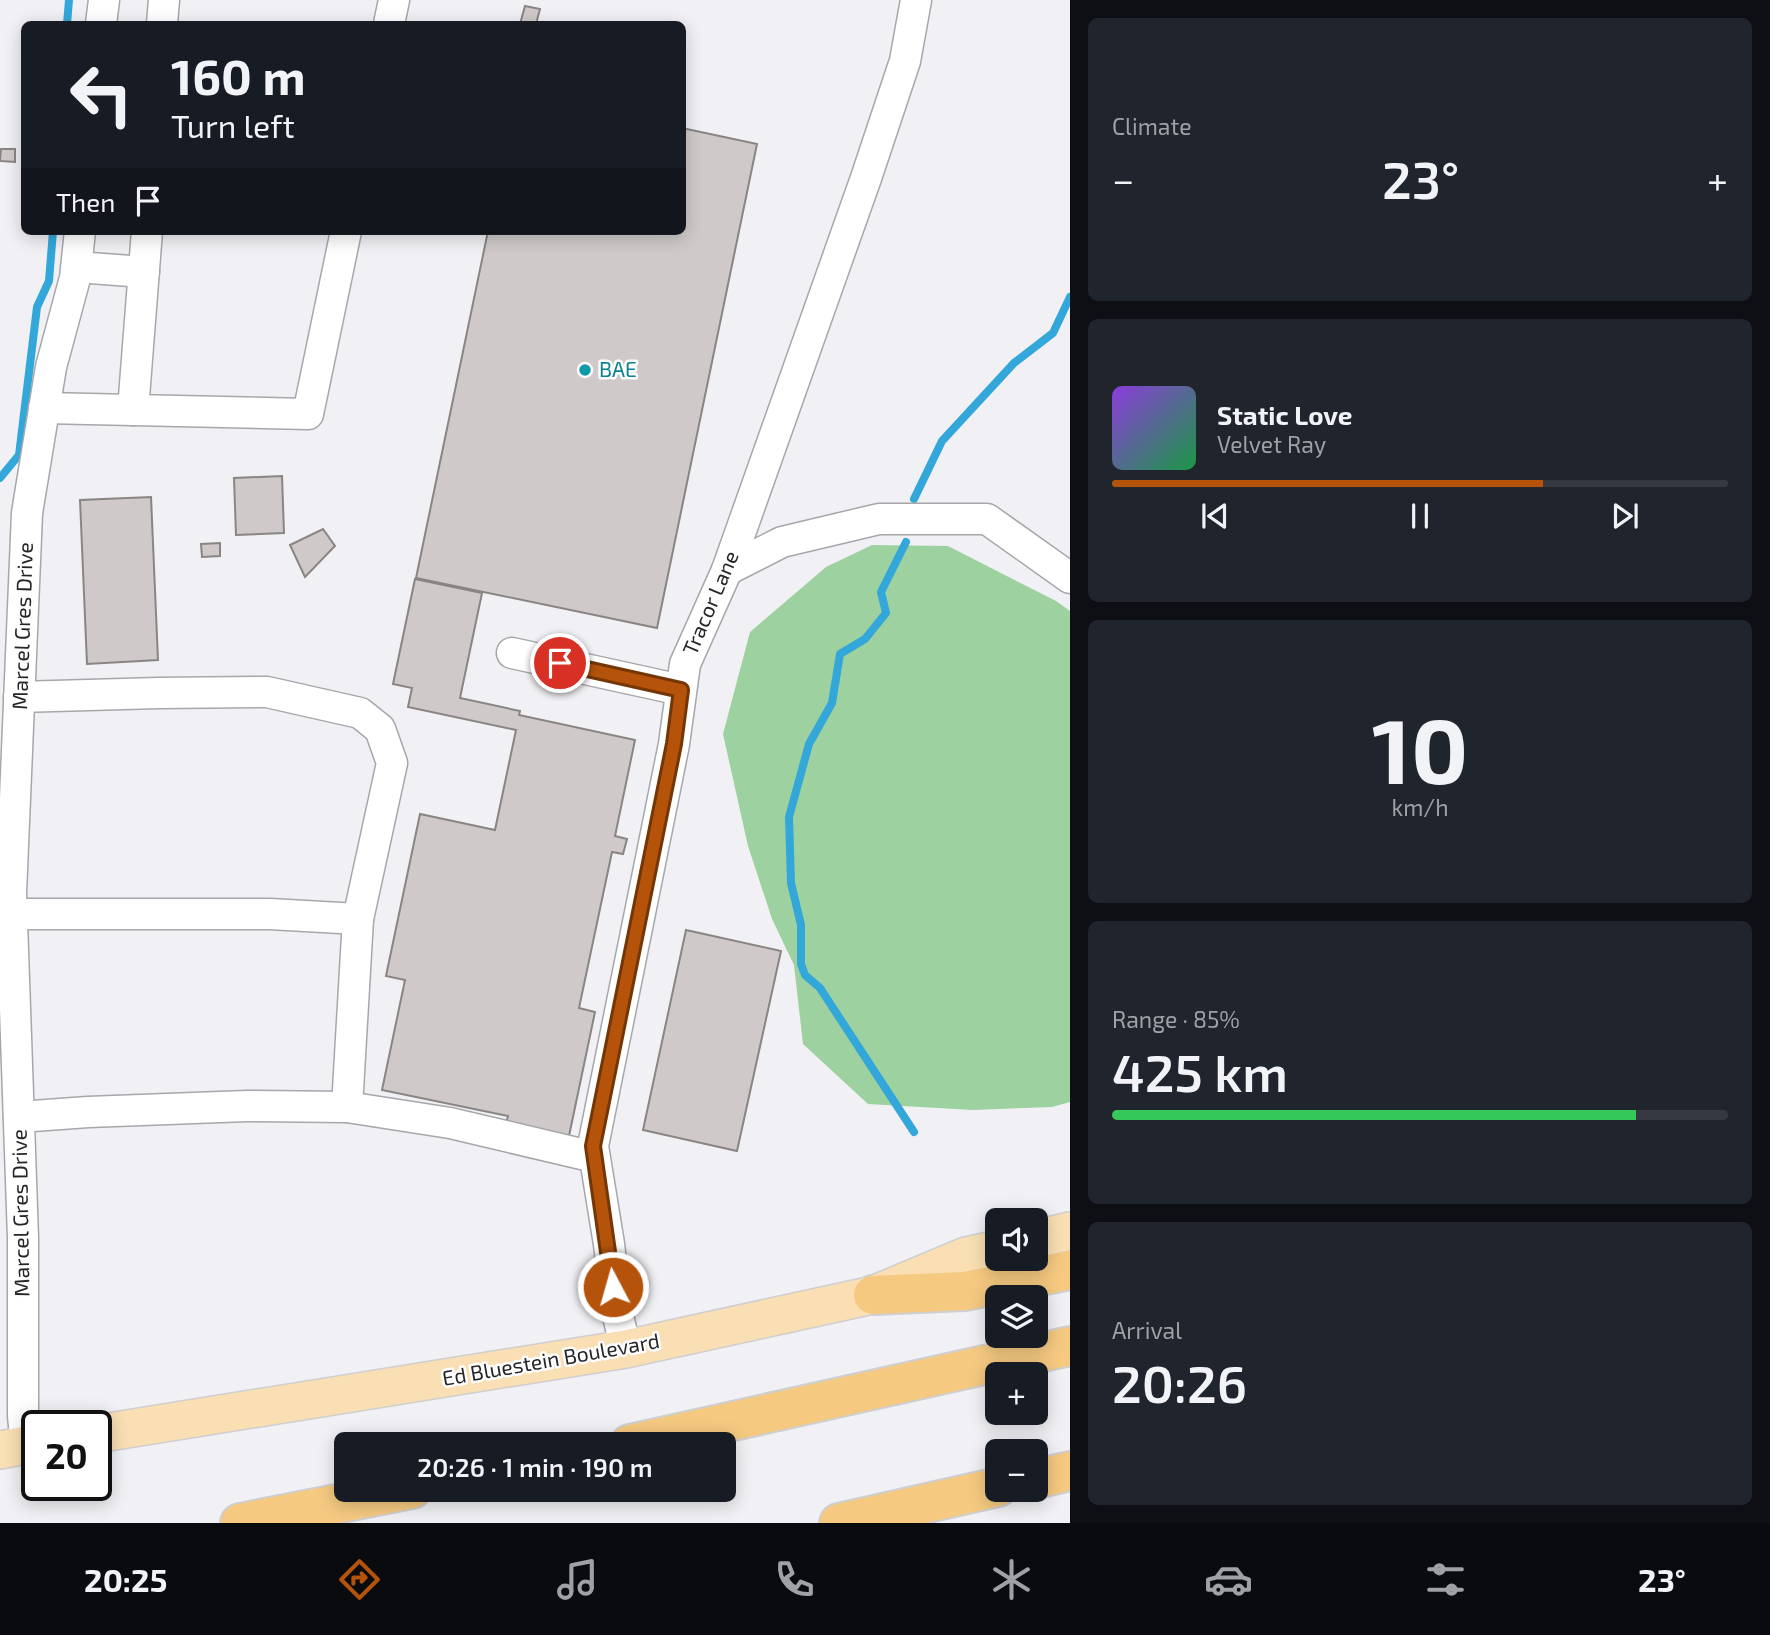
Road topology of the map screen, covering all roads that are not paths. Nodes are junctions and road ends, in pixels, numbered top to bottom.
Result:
1 (104, 0) edge
2 (164, 0) edge
3 (394, 0) edge
4 (916, 0) edge
5 (101, 21) edge
6 (162, 21) edge
7 (390, 21) edge
8 (80, 235) edge
9 (147, 235) edge
10 (345, 235) edge
11 (77, 267) junction
12 (144, 272) junction
13 (44, 408) junction
14 (133, 410) junction
15 (727, 570) junction
16 (1070, 579) edge
17 (512, 653) dead end
18 (681, 690) junction
19 (19, 697) junction
20 (12, 914) junction
21 (358, 919) junction
22 (346, 1107) junction
23 (19, 1117) junction
24 (594, 1157) junction
25 (1070, 1231) edge
26 (1048, 1236) edge
27 (985, 1252) edge
28 (1070, 1270) edge
29 (873, 1295) junction
30 (1070, 1346) edge
31 (626, 1349) junction
32 (23, 1410) edge
33 (112, 1431) edge
34 (684, 1432) edge
35 (1070, 1471) edge
36 (1048, 1476) edge
37 (985, 1490) edge
38 (346, 1502) edge
39 (240, 1523) edge
40 (839, 1523) edge

1 - 5 street
2 - 6 street
3 - 7 street
4 - 15 street, Tracor Lane
8 - 11 street, Marcel Gres Drive
9 - 12 street
10 - 14 street
11 - 12 street
11 - 13 street, Marcel Gres Drive
12 - 14 street
13 - 14 street
13 - 19 street, Marcel Gres Drive
15 - 16 street
15 - 18 street, Tracor Lane
17 - 18 street
18 - 24 street, Tracor Lane
19 - 20 street, Marcel Gres Drive
19 - 21 street
20 - 21 street
20 - 23 street, Marcel Gres Drive
21 - 22 street
22 - 23 street
22 - 24 street
23 - 32 street, Marcel Gres Drive
24 - 31 street, Tracor Lane
25 - 26 main road
27 - 29 main road, Ed Bluestein Boulevard
28 - 29 highway
29 - 31 main road, Ed Bluestein Boulevard
30 - 34 highway
31 - 33 main road, Ed Bluestein Boulevard
35 - 36 highway
37 - 40 highway
38 - 39 highway

